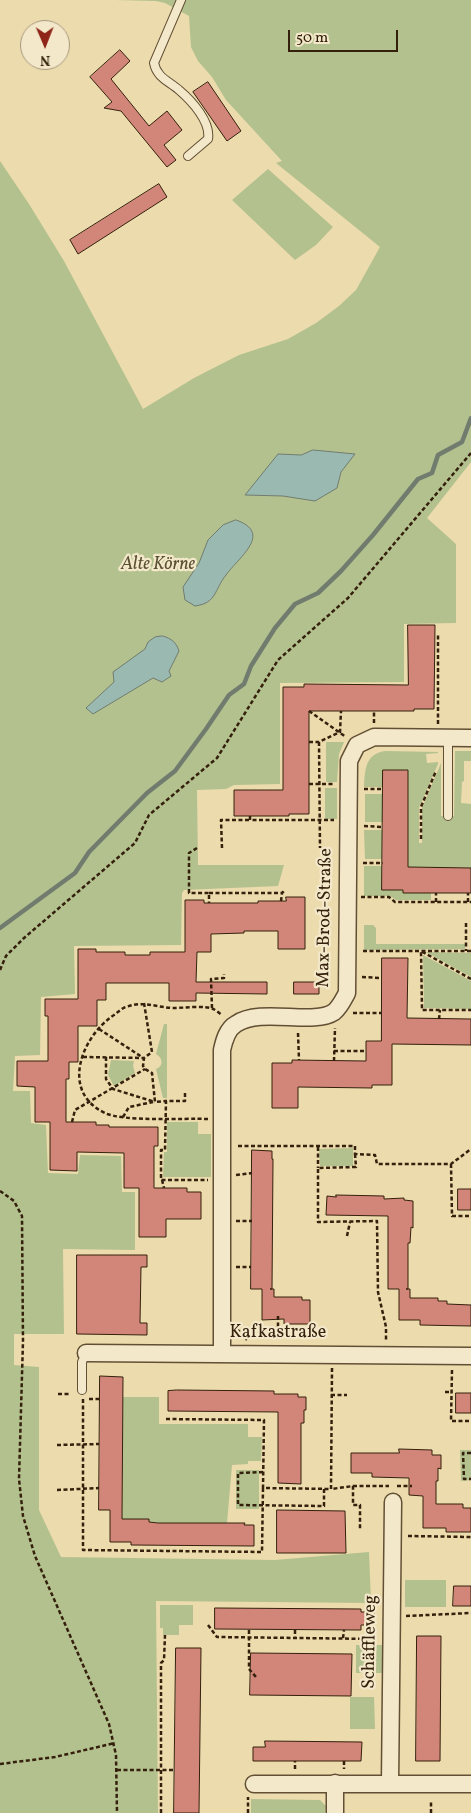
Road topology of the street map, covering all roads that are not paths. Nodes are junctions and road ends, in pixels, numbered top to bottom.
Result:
1 (181, 0) edge
2 (188, 156) dead end
3 (448, 738) junction
4 (471, 738) edge
5 (448, 816) dead end
6 (86, 1353) joint
7 (222, 1354) junction
8 (471, 1356) edge
9 (82, 1390) road end
10 (393, 1502) dead end
11 (339, 1778) junction
12 (390, 1783) junction
13 (254, 1784) dead end
14 (471, 1784) edge
15 (335, 1813) edge

1 - 2 lane
3 - 4 street
3 - 5 lane
3 - 7 street, Max-Brod-Straße
6 - 7 street, Kafkastraße
6 - 9 lane
7 - 8 street, Kafkastraße
10 - 12 street, Schäffleweg
11 - 12 street
11 - 13 street
11 - 15 street
12 - 14 street

